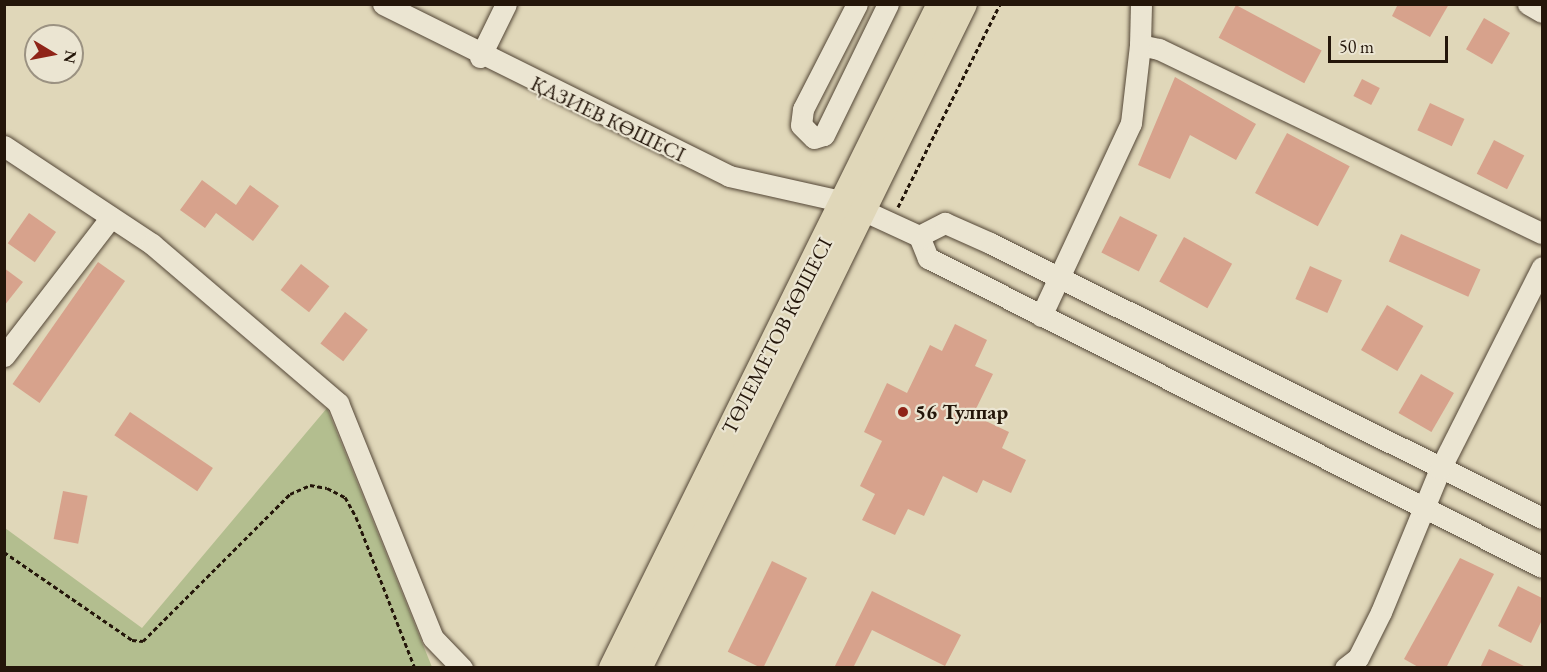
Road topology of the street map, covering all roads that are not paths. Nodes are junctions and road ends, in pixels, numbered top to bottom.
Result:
1 (383, 4) edge
2 (506, 4) edge
3 (857, 4) edge
4 (888, 4) edge
5 (940, 4) edge
6 (964, 4) edge
7 (1141, 4) edge
8 (1528, 4) edge
9 (1542, 12) edge
10 (1140, 45) junction
11 (480, 57) junction
12 (4, 146) edge
13 (854, 206) junction
14 (111, 217) junction
15 (1542, 233) edge
16 (919, 236) junction
17 (1542, 267) edge
18 (1060, 279) junction
19 (1041, 316) junction
20 (4, 356) edge
21 (1440, 469) junction
22 (712, 492) junction
23 (1422, 510) junction
24 (1542, 518) edge
25 (1542, 567) edge
26 (462, 668) edge
27 (612, 668) edge
28 (639, 668) edge
29 (1345, 668) edge

1 - 11 street, ҚАЗИЕВ КӨШЕСІ
2 - 11 street
3 - 4 street
5 - 13 main road, ТӨЛЕМЕТОВ КӨШЕСІ
6 - 13 main road, ТӨЛЕМЕТОВ КӨШЕСІ
7 - 10 street
8 - 9 street
10 - 15 street
10 - 18 street
11 - 13 street, ҚАЗИЕВ КӨШЕСІ
12 - 14 street
13 - 16 street, ҚАЗИЕВ КӨШЕСІ
13 - 22 main road, ТӨЛЕМЕТОВ КӨШЕСІ
14 - 20 street
14 - 26 street
16 - 18 street
16 - 19 street
17 - 21 street
18 - 19 street
18 - 21 street
19 - 23 street
21 - 23 street
21 - 24 street
22 - 27 main road, ТӨЛЕМЕТОВ КӨШЕСІ
22 - 28 main road, ТӨЛЕМЕТОВ КӨШЕСІ
23 - 25 street
23 - 29 street

